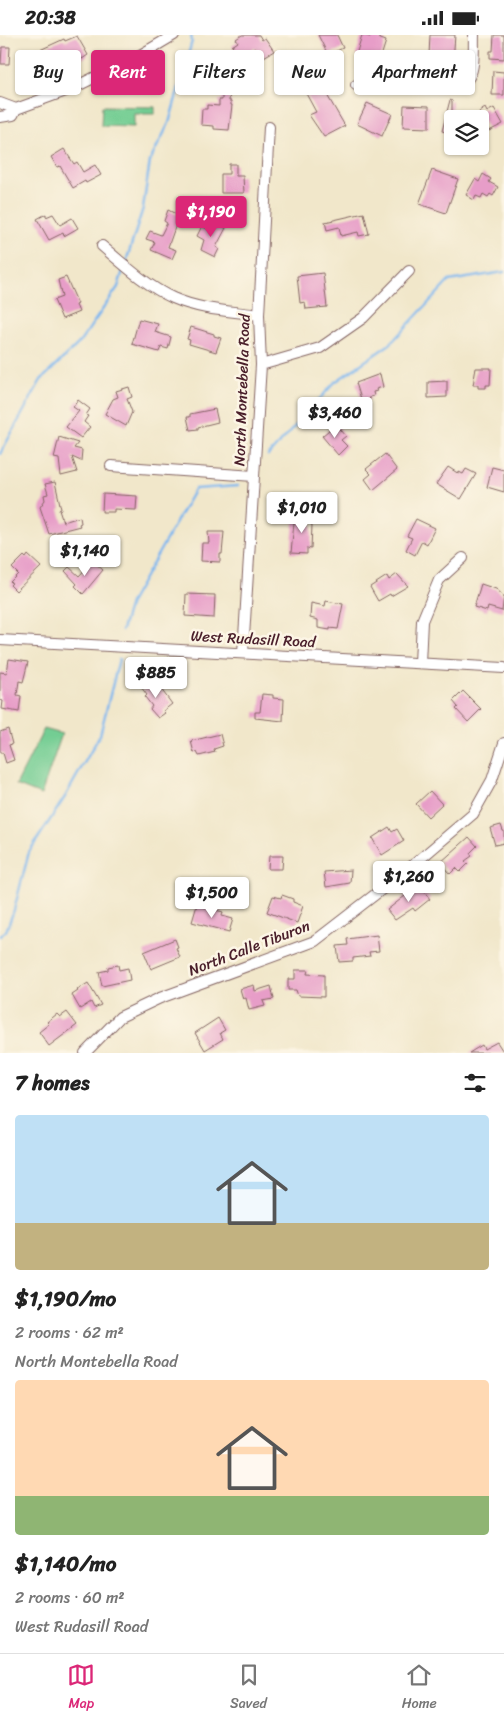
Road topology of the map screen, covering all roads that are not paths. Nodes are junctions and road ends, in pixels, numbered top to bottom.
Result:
1 (174, 35) edge
2 (474, 35) edge
3 (473, 50) edge
4 (0, 103) edge
5 (16, 109) junction
6 (0, 117) edge
7 (269, 127) dead end
8 (102, 246) dead end
9 (409, 271) dead end
10 (260, 315) junction
11 (261, 365) junction
12 (111, 466) dead end
13 (254, 476) junction
14 (463, 558) dead end
15 (0, 640) edge
16 (243, 653) junction
17 (420, 663) junction
18 (504, 668) edge
19 (504, 743) edge
20 (85, 1053) edge

1 - 5 street
2 - 3 street
4 - 5 street
5 - 6 street
7 - 10 street, North Montebella Road
8 - 10 street
9 - 11 street
10 - 11 street, North Montebella Road
11 - 13 street, North Montebella Road
12 - 13 street
13 - 16 street, North Montebella Road
14 - 17 street
15 - 16 street, West Rudasill Road
16 - 17 street, West Rudasill Road
17 - 18 street, West Rudasill Road
19 - 20 street, North Calle Tiburon

